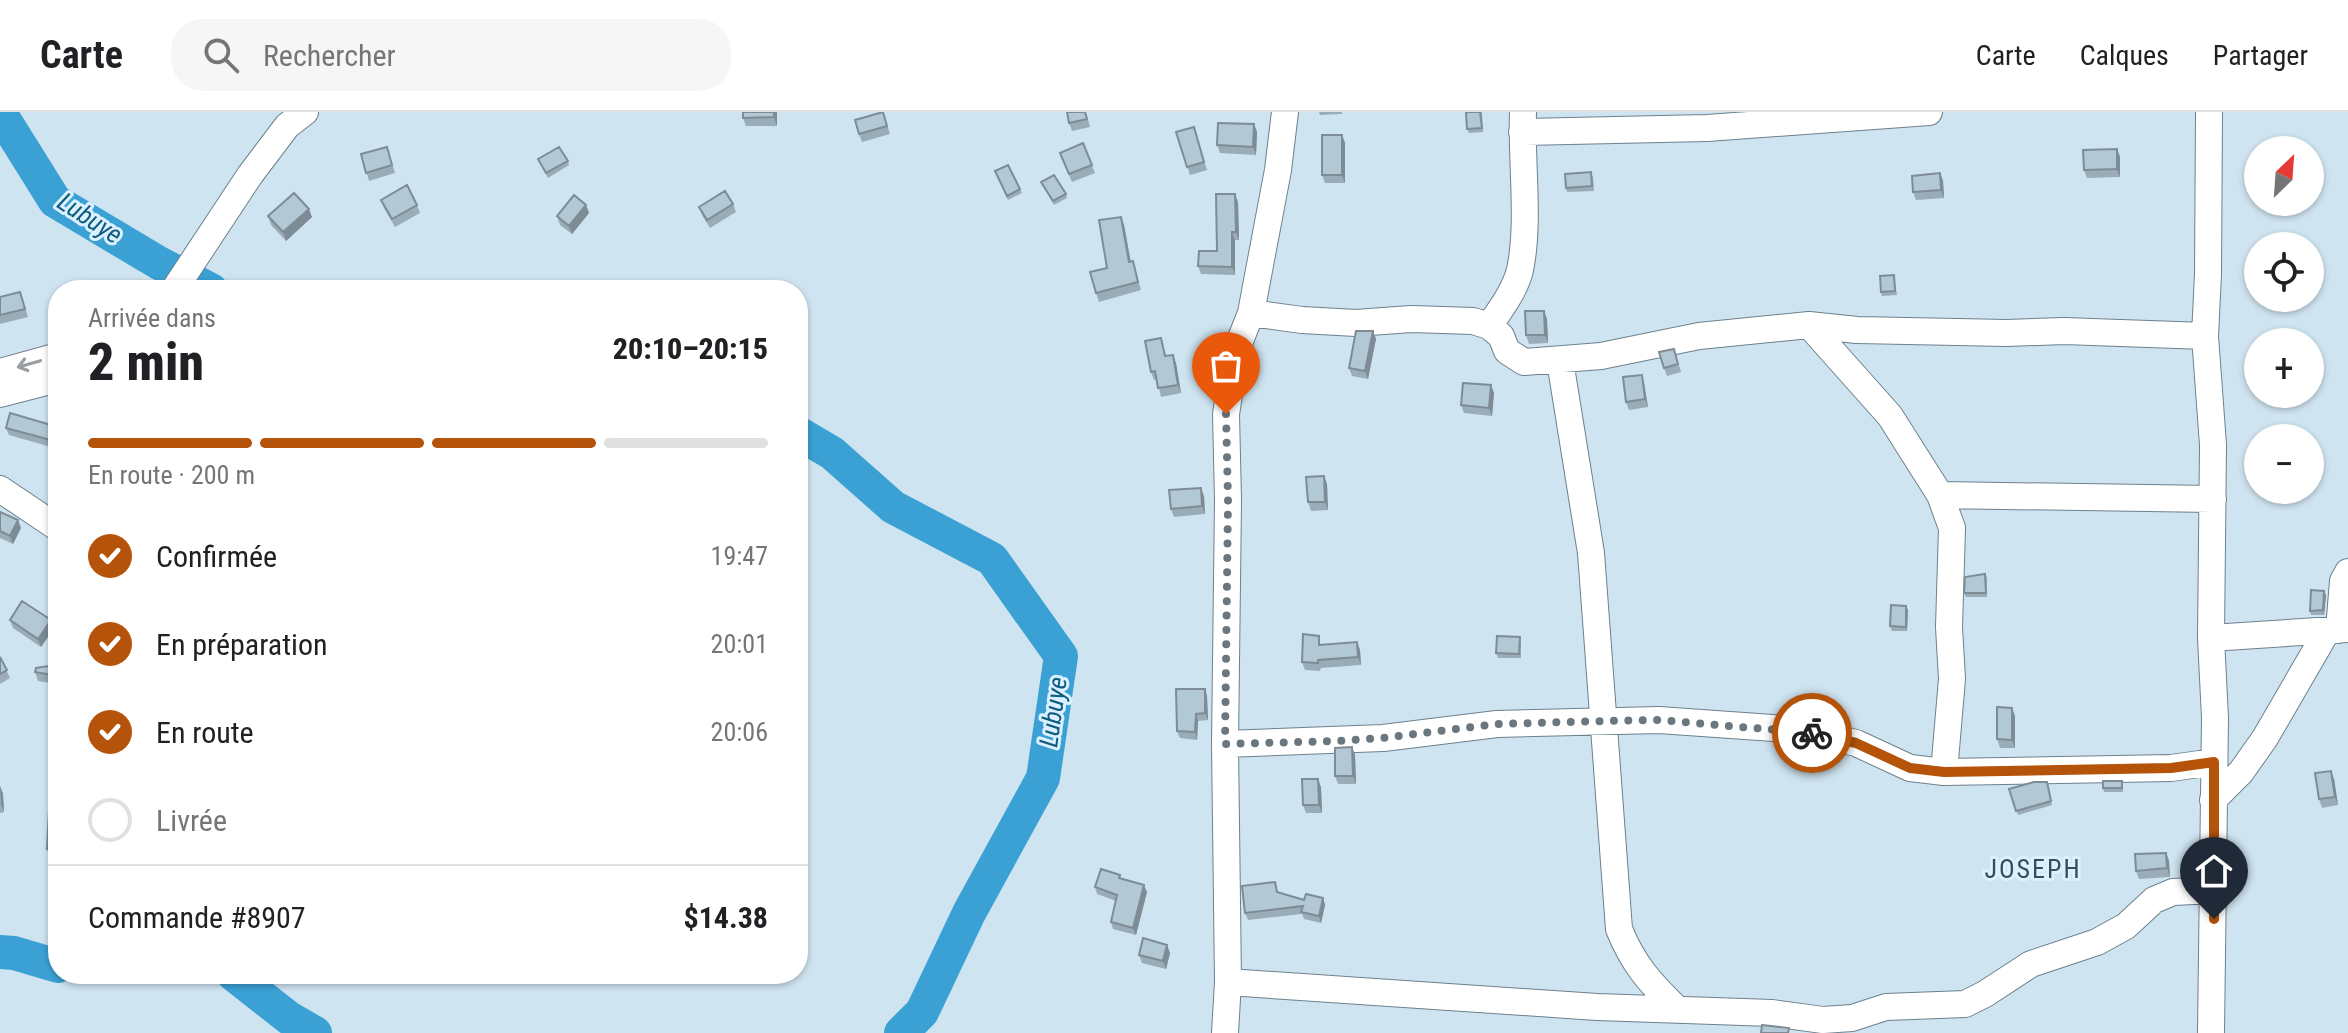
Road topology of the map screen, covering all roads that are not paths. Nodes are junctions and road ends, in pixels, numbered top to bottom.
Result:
1 (305, 112) edge
2 (1285, 112) edge
3 (1929, 112) edge
4 (2209, 112) edge
5 (1522, 122) edge
6 (181, 280) edge
7 (1251, 313) junction
8 (1809, 325) junction
9 (1489, 326) junction
10 (2205, 336) junction
11 (48, 359) edge
12 (1560, 361) junction
13 (0, 372) edge
14 (48, 382) edge
15 (0, 394) edge
16 (0, 489) edge
17 (1940, 495) junction
18 (2213, 499) junction
19 (48, 521) edge
20 (2348, 572) edge
21 (2338, 630) edge
22 (2211, 638) junction
23 (1605, 721) junction
24 (1225, 744) junction
25 (2214, 762) junction
26 (1944, 772) junction
27 (2213, 800) junction
28 (2214, 890) junction
29 (1228, 982) junction
30 (1677, 1009) junction
31 (1823, 1027) edge
32 (1225, 1033) edge
33 (2211, 1033) edge

1 - 6 street
2 - 7 street
3 - 5 street
4 - 10 street
5 - 9 street
7 - 9 street
7 - 24 street
8 - 10 street
8 - 12 street
8 - 17 street
9 - 12 street
10 - 18 street
11 -> 13 street
12 - 23 street
14 - 15 street
16 - 19 street
17 - 18 street
17 - 26 street
18 - 22 street
20 - 21 street
21 - 22 street
21 - 27 street
22 - 25 street
23 - 24 street
23 - 26 street
23 - 30 street
24 - 29 street
25 - 26 street
25 - 27 street
27 - 28 street
28 - 31 street
28 - 33 street
29 - 30 street
29 - 32 street
30 - 31 street

